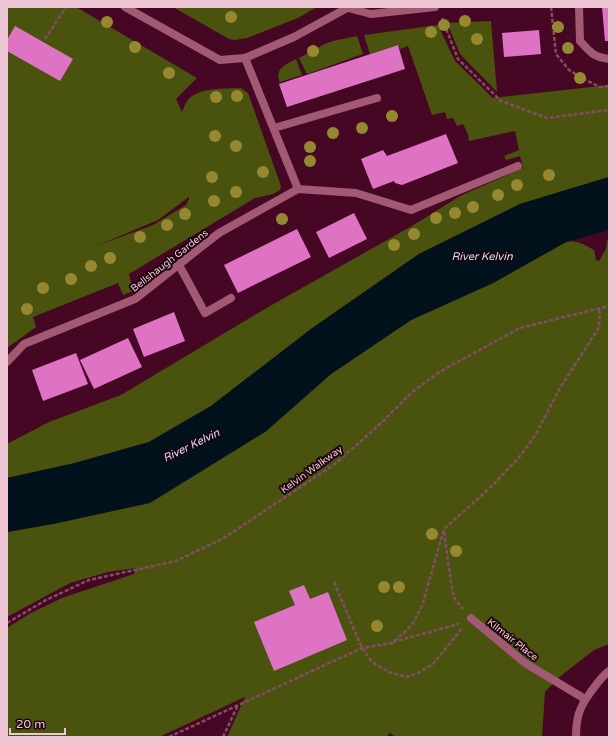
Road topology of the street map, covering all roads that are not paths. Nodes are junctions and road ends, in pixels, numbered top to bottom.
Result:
1 (125, 7) edge
2 (348, 7) edge
3 (434, 7) edge
4 (579, 7) edge
5 (245, 58) junction
6 (609, 59) edge
7 (377, 98) dead end
8 (274, 128) junction
9 (518, 166) dead end
10 (298, 189) junction
11 (179, 265) junction
12 (231, 298) dead end
13 (7, 362) edge
14 (471, 618) road end
15 (609, 671) edge
16 (586, 699) junction
17 (576, 737) edge

1 - 5 street
2 - 3 street
2 - 5 street
4 - 6 street
5 - 8 street
7 - 8 street
8 - 10 street
9 - 10 street
10 - 11 street, Bellshaugh Gardens
11 - 12 street
11 - 13 street, Bellshaugh Gardens
14 - 16 street, Kilmair Place
15 - 16 street
16 - 17 street

